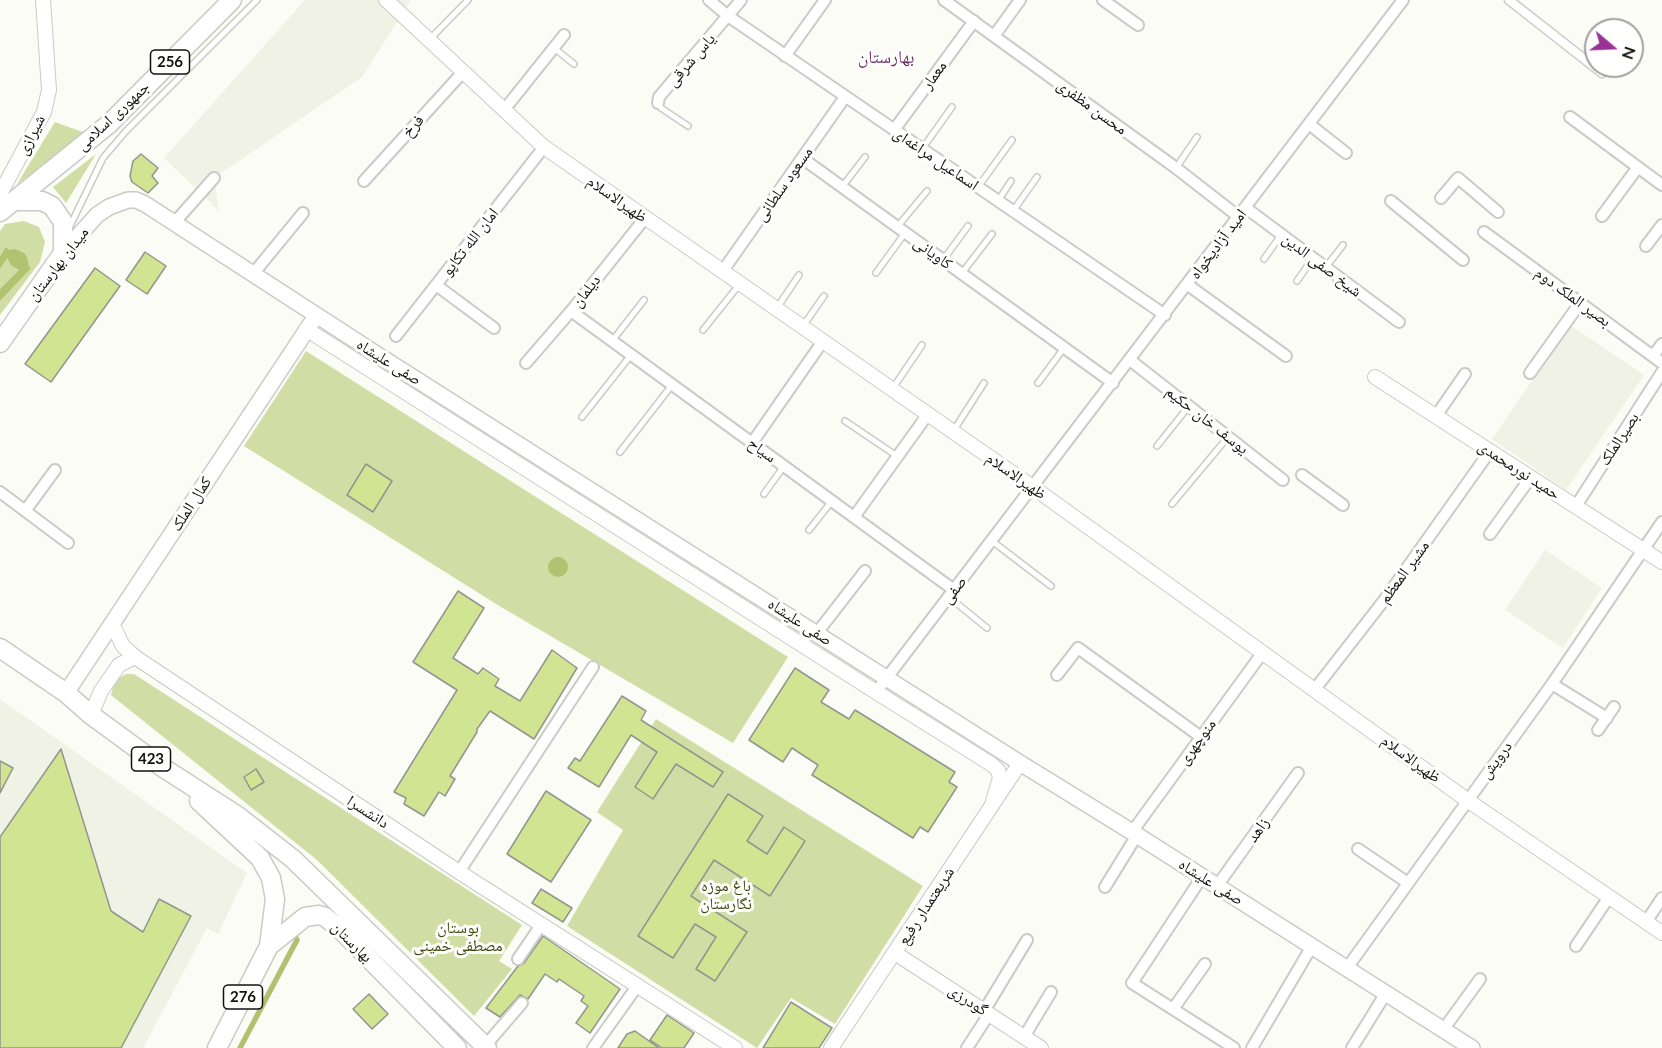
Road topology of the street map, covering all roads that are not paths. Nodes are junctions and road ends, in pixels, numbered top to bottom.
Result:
1 (43, 0) edge
2 (231, 0) edge
3 (257, 0) edge
4 (386, 0) edge
5 (468, 0) edge
6 (709, 0) edge
7 (741, 0) edge
8 (825, 0) edge
9 (944, 0) edge
10 (1020, 0) edge
11 (1103, 0) edge
12 (1404, 0) edge
13 (1509, 0) edge
14 (728, 16) junction
15 (974, 21) junction
16 (1138, 25) dead end
17 (564, 35) dead end
18 (994, 36) junction
19 (429, 40) junction
20 (553, 47) junction
21 (785, 56) junction
22 (1584, 59) edge
23 (574, 64) dead end
24 (463, 72) junction
25 (845, 97) junction
26 (658, 103) joint
27 (952, 107) dead end
28 (504, 110) junction
29 (1570, 117) dead end
30 (1309, 124) junction
31 (688, 126) dead end
32 (894, 130) junction
33 (1197, 137) dead end
34 (1012, 140) dead end
35 (544, 147) junction
36 (922, 149) junction
37 (1346, 153) dead end
38 (866, 157) dead end
39 (802, 158) junction
40 (1638, 167) junction
41 (1176, 168) junction
42 (1037, 177) dead end
43 (214, 178) dead end
44 (364, 181) dead end
45 (1011, 181) dead end
46 (1662, 185) edge
47 (842, 187) junction
48 (978, 187) junction
49 (927, 191) dead end
50 (1441, 198) dead end
51 (128, 200) joint
52 (998, 201) junction
53 (1391, 201) dead end
54 (5, 202) edge
55 (1013, 211) junction
56 (1498, 212) dead end
57 (303, 213) dead end
58 (1242, 213) junction
59 (1602, 216) dead end
60 (645, 218) junction
61 (176, 222) junction
62 (1662, 225) edge
63 (968, 226) dead end
64 (902, 230) junction
65 (1484, 232) dead end
66 (992, 234) dead end
67 (1281, 235) junction
68 (1343, 245) dead end
69 (64, 246) junction
70 (1646, 246) dead end
71 (1313, 258) junction
72 (1264, 259) dead end
73 (943, 260) junction
74 (1463, 260) dead end
75 (1326, 267) junction
76 (722, 272) junction
77 (253, 273) junction
78 (876, 273) dead end
79 (962, 273) junction
80 (799, 275) dead end
81 (1297, 281) dead end
82 (740, 284) junction
83 (436, 285) junction
84 (1188, 285) junction
85 (824, 296) dead end
86 (644, 300) dead end
87 (1580, 303) junction
88 (776, 309) junction
89 (571, 311) junction
90 (1165, 315) junction
91 (316, 316) junction
92 (1399, 322) dead end
93 (802, 327) junction
94 (494, 328) dead end
95 (306, 329) junction
96 (703, 330) dead end
97 (396, 336) dead end
98 (612, 341) junction
99 (823, 341) junction
100 (0, 343) edge
101 (1662, 344) edge
102 (922, 345) dead end
103 (1064, 348) junction
104 (631, 355) junction
105 (1286, 356) dead end
106 (1130, 360) junction
107 (1658, 360) edge
108 (526, 363) dead end
109 (1662, 372) edge
110 (1530, 373) dead end
111 (1465, 374) dead end
112 (1375, 377) dead end
113 (984, 383) dead end
114 (1038, 383) dead end
115 (1113, 383) junction
116 (672, 385) junction
117 (892, 389) junction
118 (1189, 406) junction
119 (928, 414) junction
120 (1436, 416) junction
121 (582, 417) dead end
122 (844, 421) dead end
123 (953, 432) junction
124 (1228, 437) junction
125 (753, 443) junction
126 (1157, 446) dead end
127 (1490, 451) junction
128 (620, 452) dead end
129 (897, 456) junction
130 (784, 466) junction
131 (55, 470) dead end
132 (1302, 475) dead end
133 (1531, 477) junction
134 (1283, 480) dead end
135 (1034, 488) junction
136 (0, 492) edge
137 (764, 494) dead end
138 (832, 501) junction
139 (1172, 504) dead end
140 (1342, 505) dead end
141 (1576, 506) junction
142 (25, 511) junction
143 (854, 517) junction
144 (1662, 522) edge
145 (809, 530) dead end
146 (1490, 534) dead end
147 (992, 541) junction
148 (69, 543) dead end
149 (1644, 551) junction
150 (1662, 562) edge
151 (865, 571) dead end
152 (1051, 586) dead end
153 (952, 593) junction
154 (112, 624) junction
155 (987, 628) dead end
156 (817, 633) junction
157 (0, 648) edge
158 (1263, 652) junction
159 (135, 657) junction
160 (593, 667) dead end
161 (1057, 675) dead end
162 (886, 678) junction
163 (1552, 684) junction
164 (1316, 689) junction
165 (876, 692) junction
166 (66, 693) junction
167 (1614, 707) dead end
168 (91, 715) junction
169 (1607, 718) junction
170 (1598, 730) dead end
171 (1201, 737) junction
172 (1020, 763) junction
173 (162, 767) junction
174 (1298, 773) dead end
175 (1467, 800) junction
176 (993, 801) junction
177 (1134, 834) junction
178 (1358, 849) dead end
179 (459, 872) junction
180 (1202, 877) junction
181 (1408, 883) junction
182 (1217, 886) junction
183 (1105, 887) dead end
184 (1609, 897) junction
185 (1662, 898) edge
186 (1646, 922) junction
187 (541, 925) junction
188 (1662, 933) edge
189 (1027, 940) dead end
190 (269, 946) junction
191 (1312, 946) junction
192 (1576, 946) dead end
193 (895, 953) junction
194 (518, 959) dead end
195 (1205, 964) dead end
196 (1347, 968) junction
197 (1480, 979) dead end
198 (638, 985) junction
199 (1051, 992) dead end
200 (1386, 993) junction
201 (522, 1003) dead end
202 (1173, 1010) junction
203 (987, 1012) junction
204 (1443, 1030) junction
205 (1024, 1037) junction
206 (486, 1047) edge
207 (217, 1048) edge
208 (457, 1048) edge
209 (592, 1048) edge
210 (735, 1048) edge
211 (831, 1048) edge
212 (967, 1048) edge
213 (1041, 1048) edge
214 (1234, 1048) edge
215 (1252, 1048) edge
216 (1352, 1048) edge
217 (1472, 1048) edge

1 - 54 street, شیرازی
2 - 54 main road, جمهوری اسلامی / 256
3 - 69 lane
4 - 19 street, ظهیرالاسلام
5 - 19 lane
6 - 14 street, اسماعیل مراغه‌ای
7 - 14 street, یاس شرقی
8 - 21 street
9 - 15 street, محسن مظفری
10 - 18 street
11 - 16 street
12 - 30 street, امید آزادیخواه
13 - 22 street
14 - 21 street, اسماعیل مراغه‌ای
14 - 26 street, یاس شرقی
15 - 18 street, محسن مظفری
15 - 32 street, معمار
17 - 20 street
18 - 41 street, محسن مظفری
19 - 24 street, ظهیرالاسلام
20 - 23 lane
20 - 28 street
21 - 25 street, اسماعیل مراغه‌ای
24 - 28 street, ظهیرالاسلام
24 - 44 street, فرخ
25 - 32 street, اسماعیل مراغه‌ای
25 - 39 street, مسعود سلطانی
26 - 31 lane, یاس شرقی
27 - 36 lane
28 - 35 street, ظهیرالاسلام
29 - 40 street
30 - 37 street
30 - 58 street, امید آزادیخواه
32 - 36 street, اسماعیل مراغه‌ای
33 - 41 lane
34 - 48 lane
35 - 60 street, ظهیرالاسلام
35 - 83 street, امان الله تکاپو
36 - 48 street, اسماعیل مراغه‌ای
38 - 47 lane
39 - 47 street, کاویانی
39 - 76 street, مسعود سلطانی
40 - 46 street
40 - 59 street
41 - 58 street, محسن مظفری
42 - 55 lane
43 - 61 street
45 - 52 lane
47 - 64 street, کاویانی
48 - 52 street, اسماعیل مراغه‌ای
49 - 64 lane
50 - 56 street
51 - 61 main road, صفی علیشاه
51 - 69 main road, میدان بهارستان
52 - 55 street, اسماعیل مراغه‌ای
53 - 74 street
54 - 69 main road
55 - 90 street, اسماعیل مراغه‌ای
57 - 77 street
58 - 67 street, شیخ صفی الدین
58 - 84 street, امید آزادیخواه
60 - 76 street, ظهیرالاسلام
60 - 89 street, دیلمان
61 - 77 main road, صفی علیشاه
62 - 70 street
63 - 73 lane
64 - 73 street, کاویانی
64 - 78 lane
65 - 87 street, بصیر الملک دوم
66 - 79 lane
67 - 71 street, شیخ صفی الدین
67 - 72 lane
68 - 75 lane
69 - 100 main road, میدان بهارستان
71 - 75 street, شیخ صفی الدین
71 - 81 lane
73 - 79 street, کاویانی
75 - 92 street, شیخ صفی الدین
76 - 82 street, ظهیرالاسلام
77 - 91 main road, صفی علیشاه
79 - 103 street, کاویانی
80 - 88 lane
82 - 88 street, ظهیرالاسلام
82 - 96 lane
83 - 94 street
83 - 97 street, امان الله تکاپو
84 - 90 street, امید آزادیخواه
84 - 105 street
85 - 93 lane
86 - 98 lane
87 - 107 street, بصیر الملک دوم
87 - 110 street
88 - 93 street, ظهیرالاسلام
89 - 98 street, سیاح
89 - 108 street, دیلمان
90 - 106 street, امید آزادیخواه
91 - 95 main road, کمال الملک
91 - 156 main road, صفی علیشاه
93 - 99 street, ظهیرالاسلام
95 - 154 main road, کمال الملک
95 - 165 street, صفی علیشاه
98 - 104 street, سیاح
99 - 117 street, ظهیرالاسلام
99 - 125 street
101 - 107 street
102 - 117 lane
103 - 114 lane
103 - 115 street, کاویانی
104 - 116 street, سیاح
104 - 121 lane
106 - 115 street, امید آزادیخواه
106 - 118 street, یوسف خان حکیم
109 - 141 street, بصیرالملک
111 - 120 street
112 - 120 street, حمید نورمحمدی
113 - 123 lane
115 - 135 street, امید آزادیخواه
116 - 125 street, سیاح
116 - 128 lane
117 - 119 street, ظهیرالاسلام
118 - 124 street, یوسف خان حکیم
118 - 126 lane
119 - 123 street, ظهیرالاسلام
119 - 129 street
120 - 127 street, حمید نورمحمدی
122 - 129 lane
123 - 135 street, ظهیرالاسلام
124 - 134 street, یوسف خان حکیم
124 - 139 lane
125 - 130 street, سیاح
127 - 133 street, حمید نورمحمدی
127 - 164 street, مشیر المعظم
129 - 143 street
130 - 137 lane
130 - 138 street, سیاح
131 - 142 street
132 - 140 street
133 - 141 street, حمید نورمحمدی
133 - 146 street
135 - 147 street, صفی
135 - 158 street, ظهیرالاسلام
136 - 142 street
138 - 143 street, سیاح
138 - 145 lane
141 - 149 street, حمید نورمحمدی
142 - 148 street
143 - 153 street, سیاح
144 - 149 street, درویش
147 - 152 lane
147 - 153 street, صفی
149 - 150 street, حمید نورمحمدی
149 - 163 street, درویش
151 - 156 street
153 - 155 lane
153 - 162 street, صفی
154 - 159 street, دانشسرا
154 - 166 main road, کمال الملک
156 - 162 main road, صفی علیشاه
157 - 166 main road, بهارستان / 423
158 - 164 street, ظهیرالاسلام
158 - 171 street, منوچهری
159 - 168 street
159 - 179 street, دانشسرا
160 - 179 street
161 - 171 street
162 - 165 street, صفی
162 - 172 main road, صفی علیشاه
163 - 169 street
163 - 175 street, درویش
164 - 175 street, ظهیرالاسلام
165 - 176 street, صفی علیشاه
166 - 168 main road, بهارستان / 423
167 - 169 street
168 - 173 main road, بهارستان / 423
169 - 170 street
171 - 177 street, منوچهری
172 - 176 street, شریعتمدار رفیع
172 - 177 main road, صفی علیشاه
173 - 190 main road, بهارستان
173 - 206 main road, بهارستان / 423
174 - 182 street, زاهد
175 - 181 street, درویش
175 - 184 street, ظهیرالاسلام
176 - 193 street, شریعتمدار رفیع
177 - 180 main road, صفی علیشاه
177 - 183 street, منوچهری
178 - 181 street
179 - 187 street, دانشسرا
180 - 182 main road, صفی علیشاه
180 - 202 street
181 - 196 street, درویش
182 - 191 main road, صفی علیشاه
184 - 186 street, ظهیرالاسلام
184 - 192 street
185 - 186 street
186 - 188 street, ظهیرالاسلام
187 - 194 street
187 - 198 street, دانشسرا
189 - 203 street
190 - 207 main road, 276
190 - 208 main road, بهارستان
191 - 196 main road, صفی علیشاه
191 - 215 street
193 - 203 street, گودرزی
193 - 211 street, شریعتمدار رفیع
195 - 202 street
196 - 200 main road, صفی علیشاه
197 - 204 street
198 - 209 street
198 - 210 street, دانشسرا
199 - 205 street
200 - 204 main road, صفی علیشاه
200 - 216 street
201 - 206 street
202 - 214 street
203 - 205 street, گودرزی
203 - 212 street
204 - 217 main road, صفی علیشاه
205 - 213 street, گودرزی

